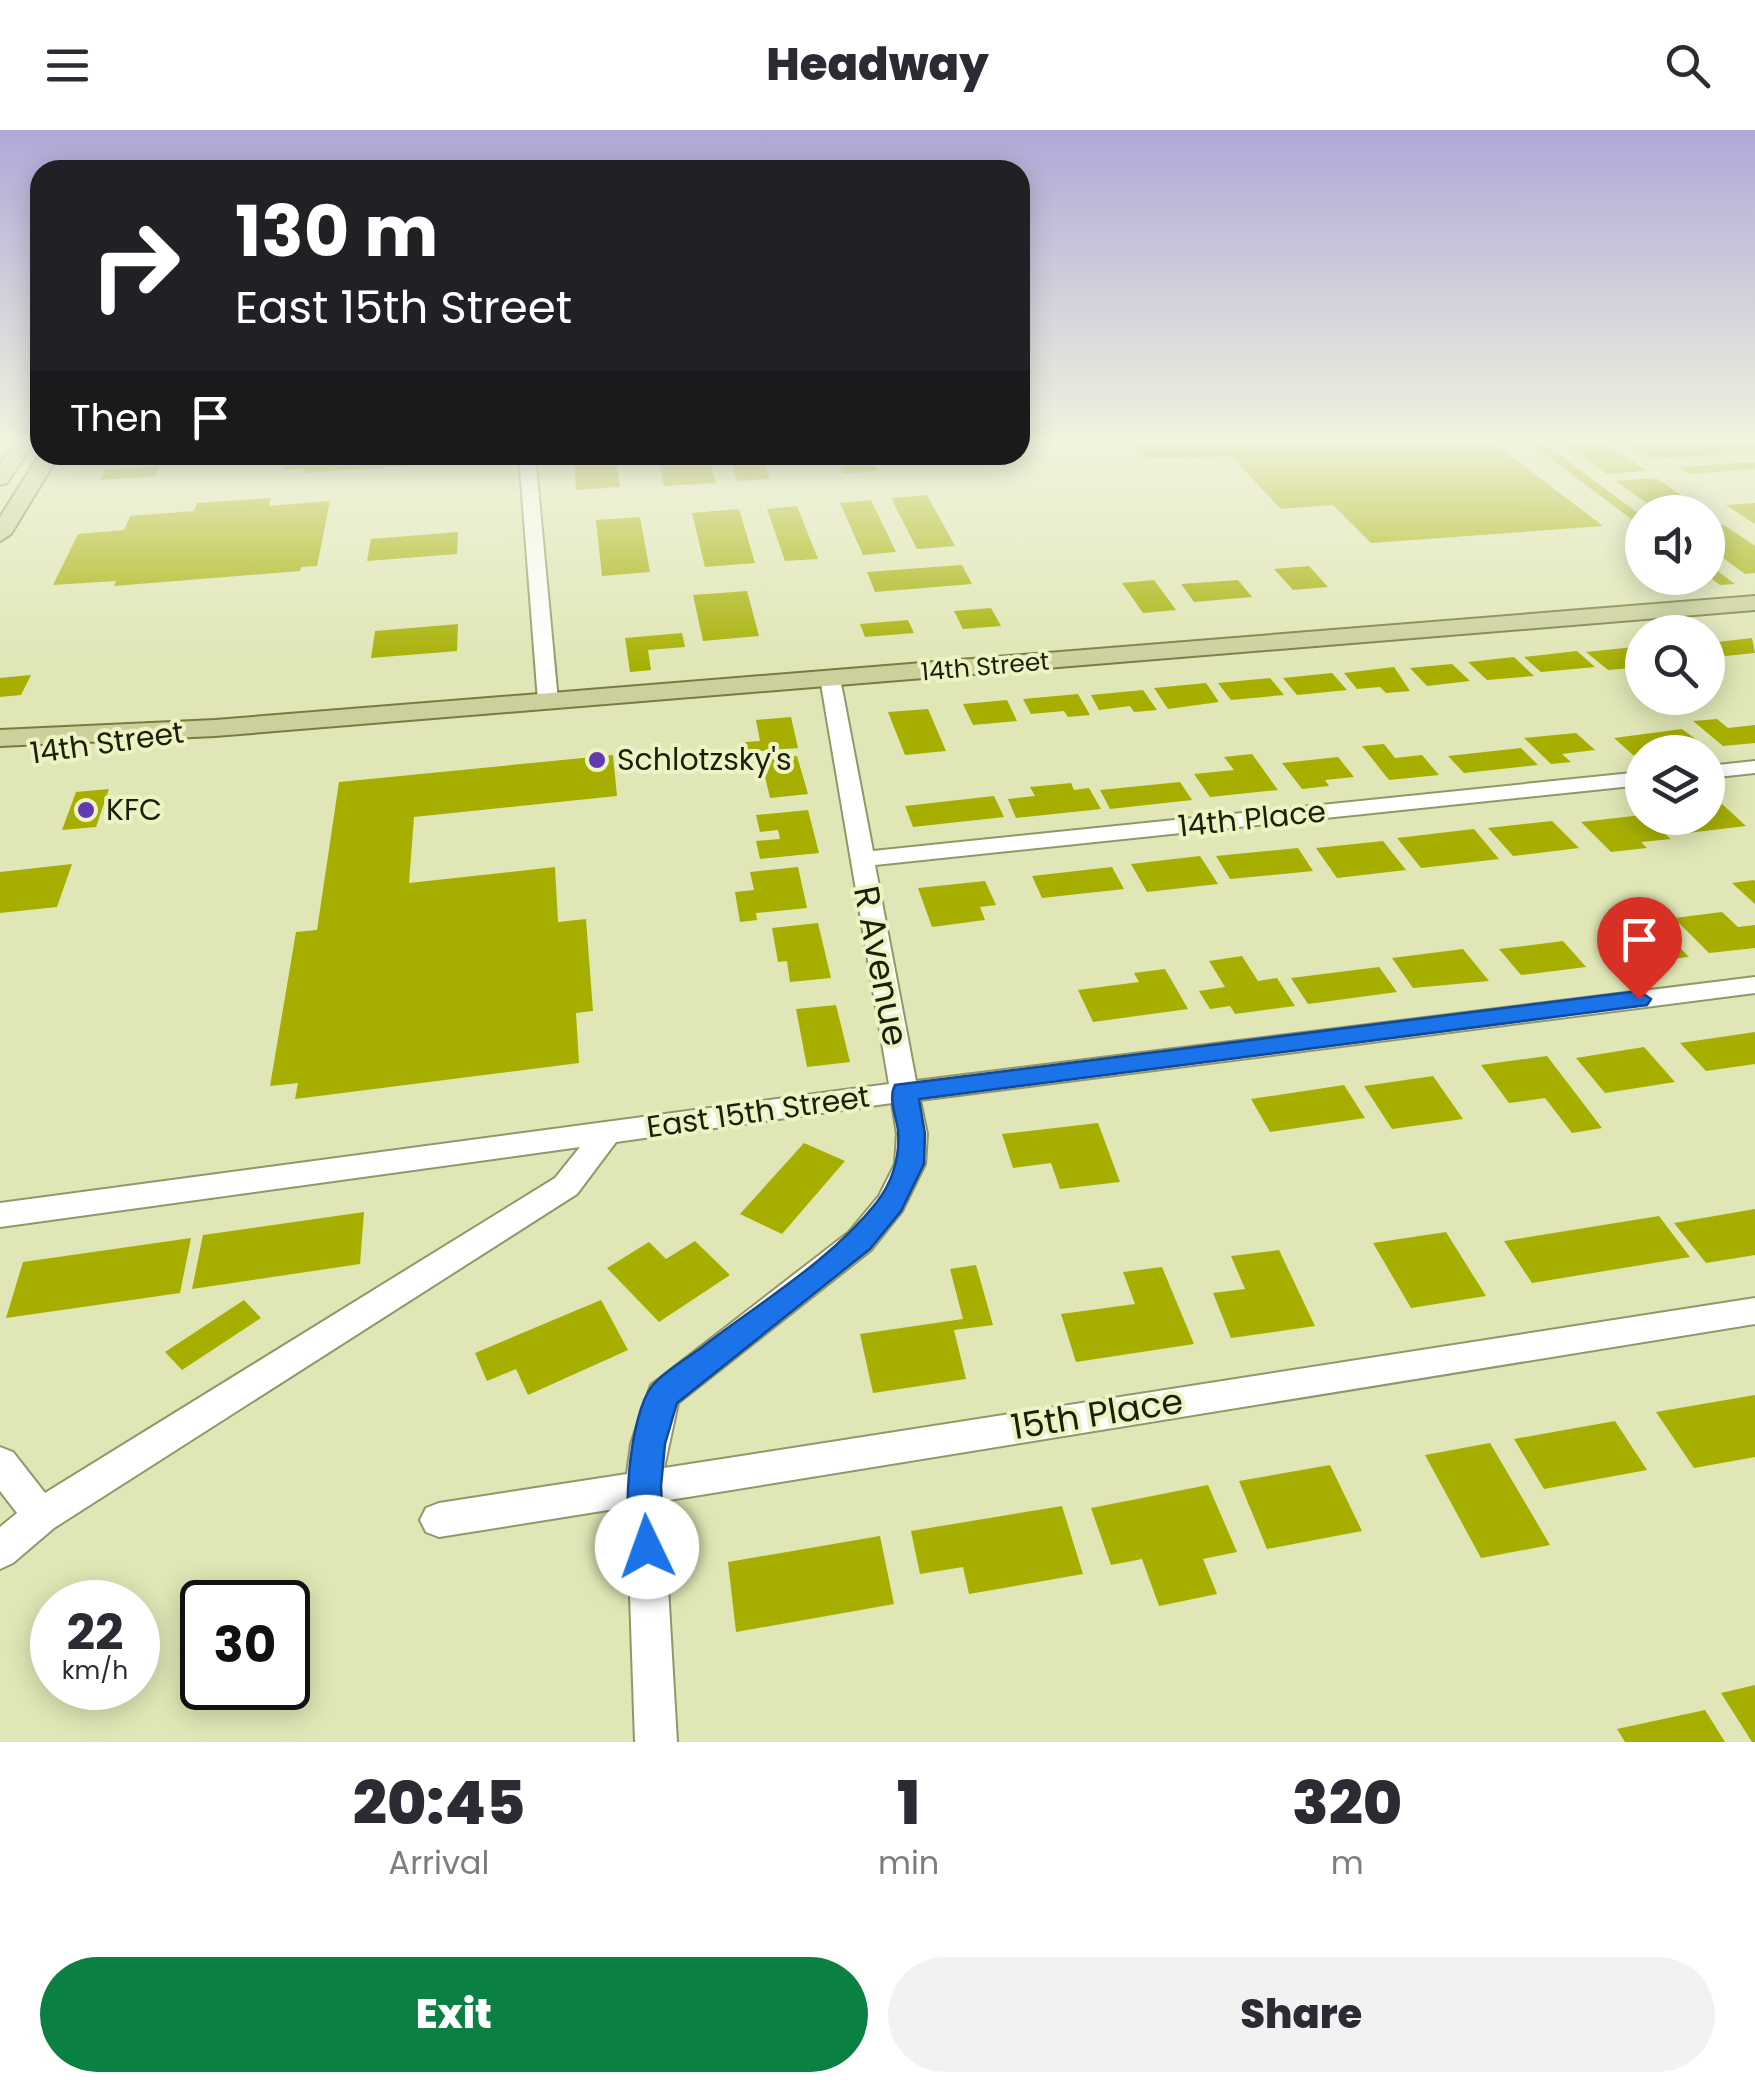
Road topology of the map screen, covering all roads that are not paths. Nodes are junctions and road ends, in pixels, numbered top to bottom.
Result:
1 (532, 516) edge
2 (1755, 604) edge
3 (830, 678) junction
4 (548, 701) junction
5 (214, 728) junction
6 (0, 738) edge
7 (0, 758) edge
8 (1755, 767) edge
9 (1725, 770) edge
10 (1625, 780) edge
11 (861, 858) junction
12 (1755, 985) edge
13 (904, 1092) junction
14 (607, 1132) junction
15 (0, 1216) edge
16 (1755, 1311) edge
17 (0, 1463) edge
18 (644, 1486) junction
19 (41, 1516) junction
20 (439, 1520) dead end
21 (0, 1550) edge
22 (656, 1742) edge

1 - 4 street
2 - 3 main road, 14th Street
3 - 4 main road, 14th Street
3 - 11 street, R Avenue
4 - 5 main road, 14th Street
5 - 6 main road, 14th Street
5 - 7 main road, 14th Street
8 - 9 street
10 - 11 street, 14th Place
11 - 13 street, R Avenue
12 - 13 street, East 15th Street
13 - 14 street, East 15th Street
13 - 18 street, R Avenue
14 - 15 street, East 15th Street
14 - 19 street
16 - 18 street, 15th Place
17 - 19 street
18 - 20 street, 15th Place
18 - 22 street, R Avenue
19 - 21 street

